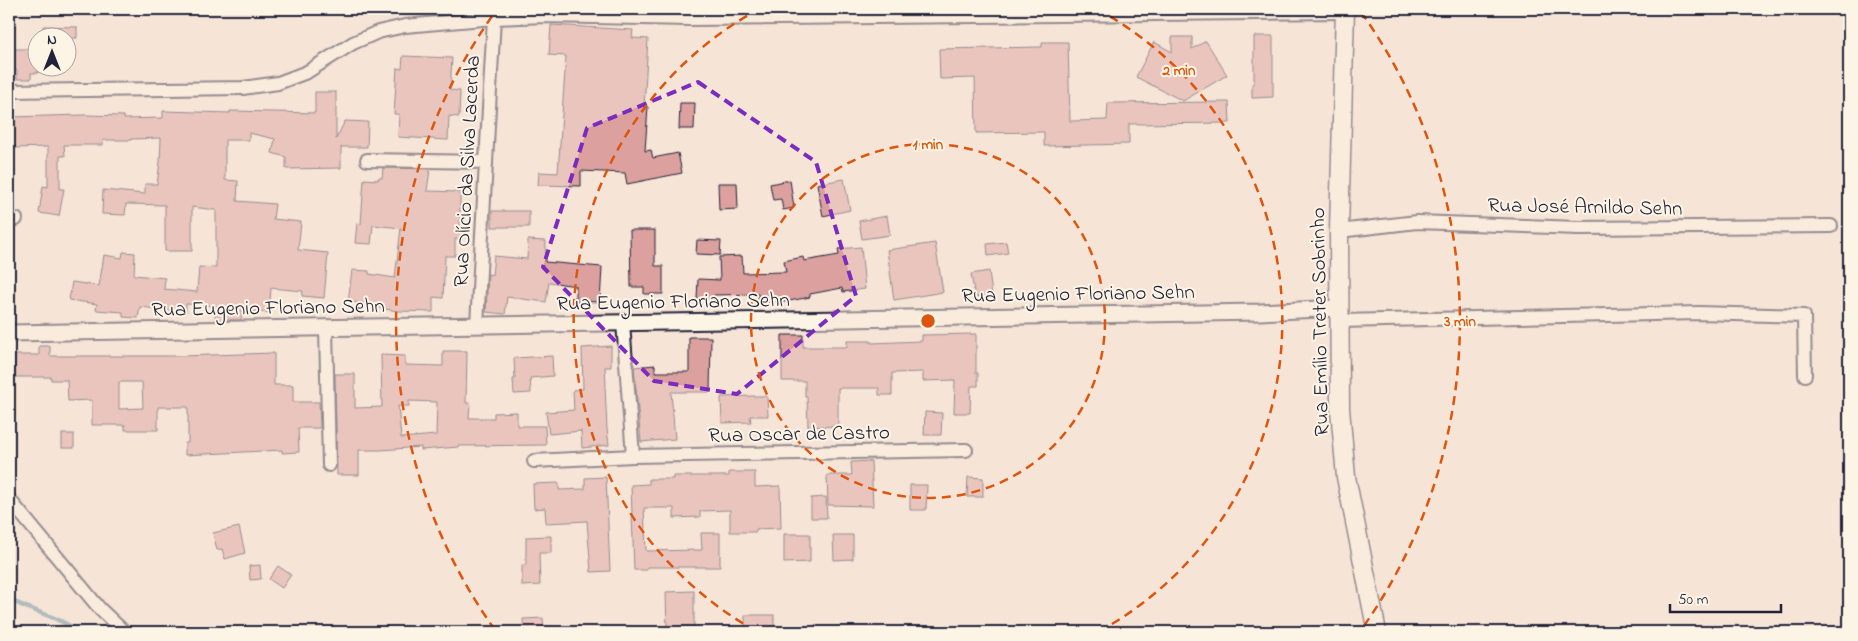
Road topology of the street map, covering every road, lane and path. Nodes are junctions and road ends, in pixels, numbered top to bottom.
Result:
1 (1345, 11) edge
2 (494, 18) junction
3 (9, 92) edge
4 (367, 160) dead end
5 (486, 162) junction
6 (1831, 226) dead end
7 (1339, 232) junction
8 (1339, 314) junction
9 (623, 323) junction
10 (478, 325) junction
11 (326, 328) junction
12 (9, 332) edge
13 (1805, 375) dead end
14 (966, 450) dead end
15 (633, 456) junction
16 (534, 461) dead end
17 (329, 465) dead end
18 (9, 499) edge
19 (124, 632) edge
20 (1377, 632) edge

1 - 2 street
1 - 7 main road, Rua Emílio Treter Sobrinho
2 - 3 street
2 - 5 street, Rua Olício da Silva Lacerda
4 - 5 street
5 - 10 street, Rua Olício da Silva Lacerda
6 - 7 street, Rua José Arnildo Sehn
7 - 8 main road, Rua Emílio Treter Sobrinho
8 - 9 street, Rua Eugenio Floriano Sehn
8 - 13 street
8 - 20 main road, Rua Emílio Treter Sobrinho
9 - 10 street, Rua Eugenio Floriano Sehn
9 - 15 street
10 - 11 street, Rua Eugenio Floriano Sehn
11 - 12 street, Rua Eugenio Floriano Sehn
11 - 17 street
14 - 15 street, Rua Oscar de Castro
15 - 16 street, Rua Oscar de Castro
18 - 19 street

